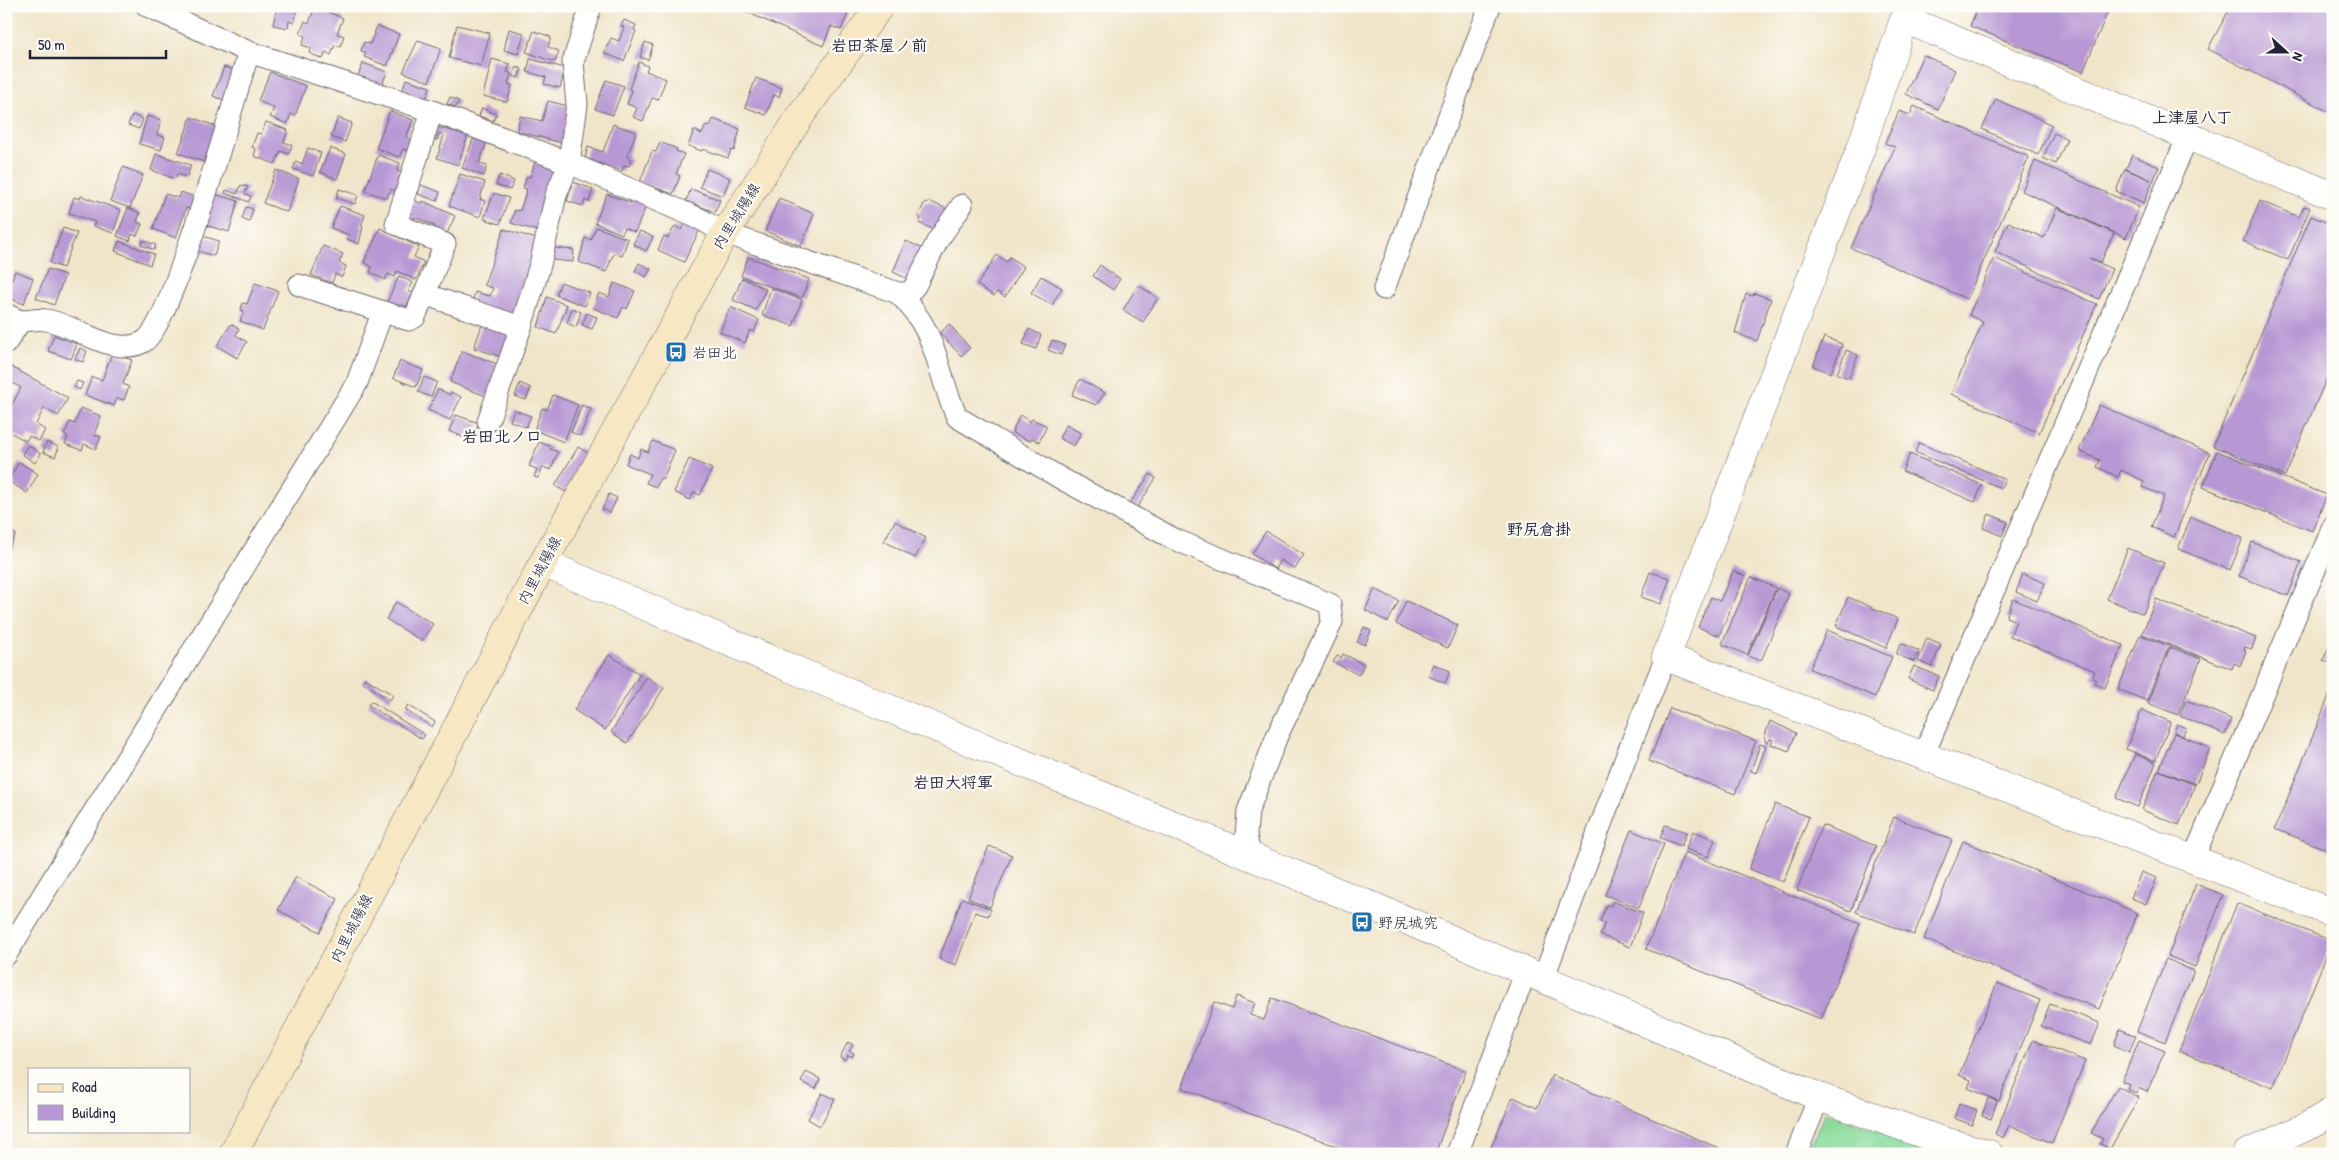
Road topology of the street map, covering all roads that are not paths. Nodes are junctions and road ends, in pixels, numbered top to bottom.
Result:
1 (147, 6) edge
2 (591, 6) edge
3 (880, 6) edge
4 (1490, 6) edge
5 (1906, 13) edge
6 (249, 52) junction
7 (432, 111) junction
8 (2188, 136) junction
9 (569, 163) junction
10 (2333, 196) edge
11 (962, 205) dead end
12 (725, 233) junction
13 (299, 285) dead end
14 (1384, 290) dead end
15 (898, 293) junction
16 (424, 294) junction
17 (382, 313) junction
18 (13, 318) edge
19 (521, 327) junction
20 (6, 343) edge
21 (488, 421) dead end
22 (2333, 527) edge
23 (543, 563) junction
24 (1666, 657) junction
25 (1924, 754) junction
26 (1250, 855) junction
27 (2193, 859) junction
28 (2333, 913) edge
29 (6, 955) edge
30 (1534, 975) junction
31 (1820, 1097) junction
32 (2333, 1111) edge
33 (234, 1154) edge
34 (1457, 1154) edge
35 (1796, 1154) edge
36 (1989, 1154) edge
37 (2246, 1154) edge

1 - 6 street
2 - 9 street
3 - 12 main road, 内里城陽線
4 - 14 street
5 - 8 street
5 - 24 street
6 - 7 street
6 - 18 street
7 - 9 street
7 - 16 street
8 - 10 street
8 - 25 street
9 - 12 street
9 - 19 street
11 - 15 street
12 - 15 street
12 - 23 main road, 内里城陽線
13 - 17 street
15 - 26 street
16 - 17 street
16 - 19 street
17 - 29 street
18 - 20 street
19 - 21 street
22 - 27 street
23 - 26 street
23 - 33 main road, 内里城陽線
24 - 25 street
24 - 30 street
25 - 27 street
26 - 30 street
27 - 28 street
30 - 31 street
30 - 34 street
31 - 35 street
31 - 36 street
32 - 37 street

